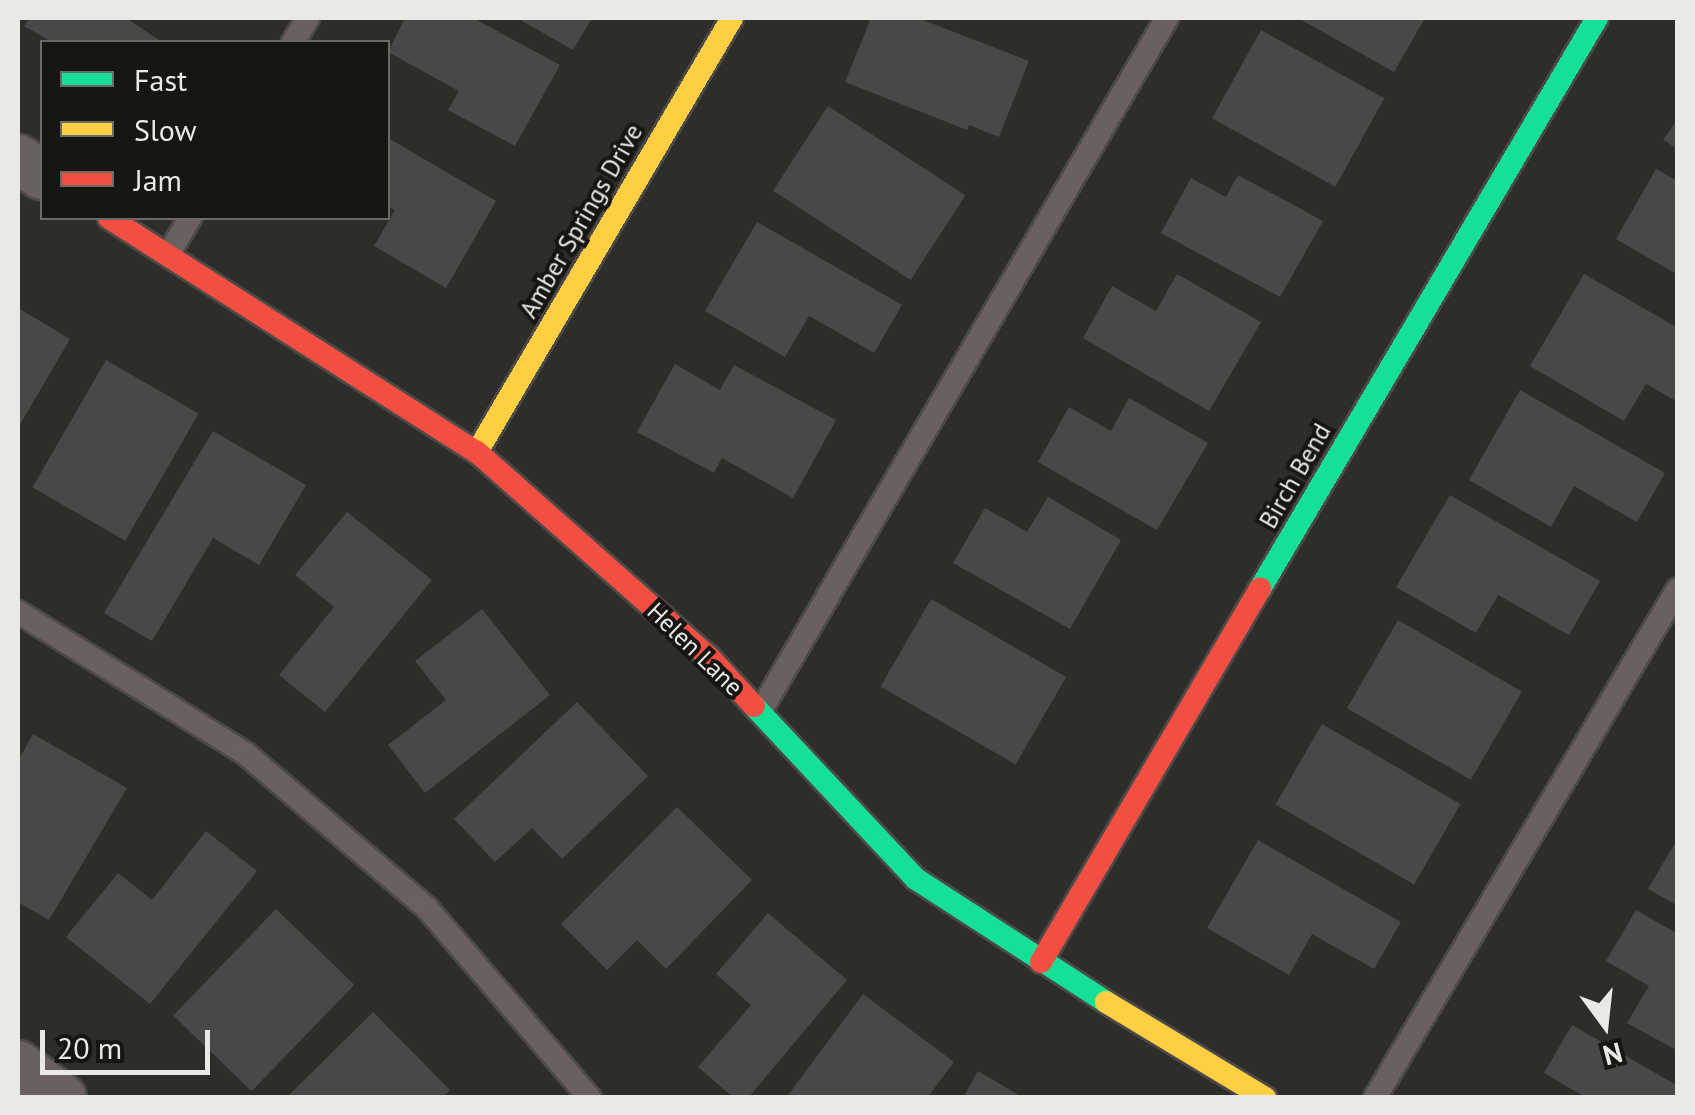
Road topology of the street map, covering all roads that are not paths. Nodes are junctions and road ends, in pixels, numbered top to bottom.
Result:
1 (308, 18) edge
2 (732, 18) edge
3 (1166, 18) edge
4 (1597, 18) edge
5 (294, 40) edge
6 (18, 160) edge
7 (40, 174) edge
8 (111, 220) edge
9 (189, 220) edge
10 (168, 256) junction
11 (477, 452) junction
12 (1678, 589) edge
13 (18, 612) edge
14 (760, 712) junction
15 (1041, 962) junction
16 (18, 1065) edge
17 (62, 1098) edge
18 (590, 1098) edge
19 (1265, 1098) edge
20 (1376, 1098) edge

1 - 5 lane
2 - 11 street, Amber Springs Drive
3 - 14 lane
4 - 15 street, Birch Bend
6 - 7 street
8 - 10 street, Helen Lane
9 - 10 lane
10 - 11 street, Helen Lane
11 - 14 street, Helen Lane
12 - 20 lane
13 - 18 lane
14 - 15 street, Helen Lane
15 - 19 street, Helen Lane
16 - 17 street

